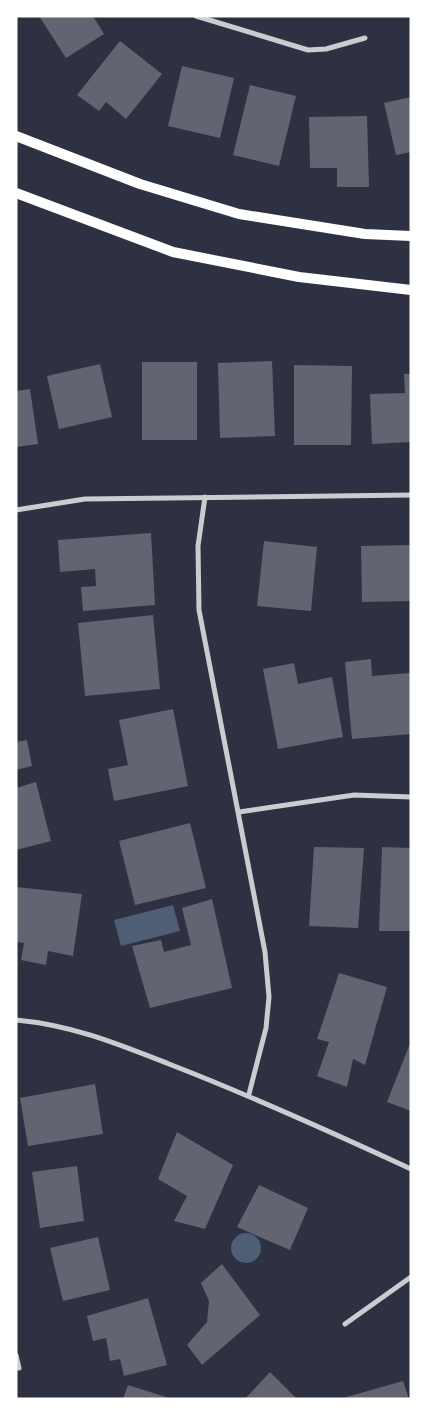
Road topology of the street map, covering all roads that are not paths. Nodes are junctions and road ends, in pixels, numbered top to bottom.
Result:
1 (196, 16) edge
2 (365, 38) dead end
3 (16, 136) edge
4 (16, 193) edge
5 (411, 236) edge
6 (411, 290) edge
7 (411, 495) edge
8 (205, 497) junction
9 (16, 510) edge
10 (411, 797) edge
11 (239, 812) junction
12 (16, 1020) edge
13 (249, 1094) junction
14 (411, 1169) edge
15 (411, 1277) edge
16 (345, 1324) dead end
17 (16, 1355) edge
18 (19, 1368) dead end

1 - 2 street
3 - 5 main road
4 - 6 main road
7 - 8 street
8 - 9 street
8 - 11 street
10 - 11 street
11 - 13 street
12 - 13 street
13 - 14 street
15 - 16 street
17 - 18 street

